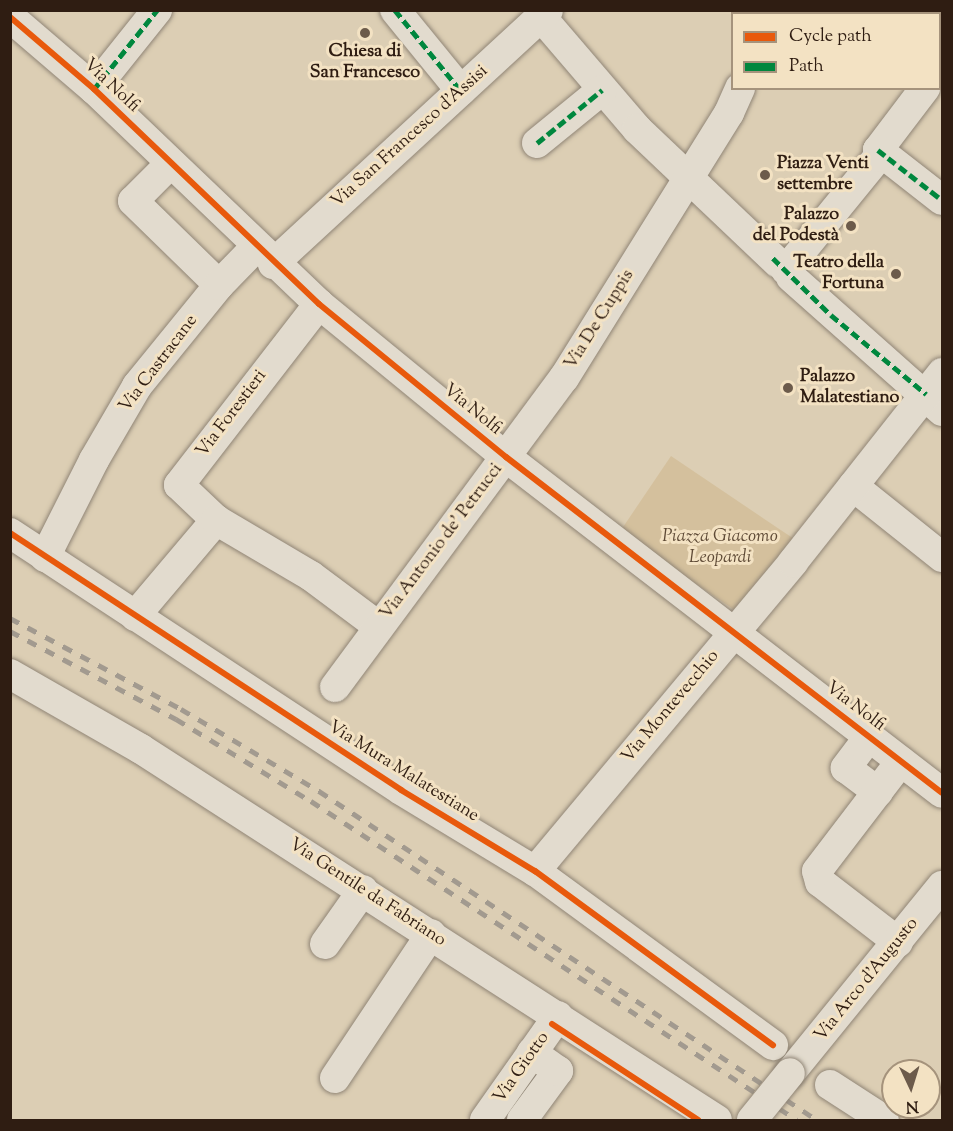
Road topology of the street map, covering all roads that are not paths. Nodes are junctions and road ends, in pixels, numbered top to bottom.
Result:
1 (157, 10) edge
2 (395, 10) edge
3 (11, 13) edge
4 (545, 14) edge
5 (94, 89) junction
6 (602, 90) junction
7 (739, 90) edge
8 (923, 90) edge
9 (461, 91) junction
10 (537, 143) dead end
11 (878, 150) junction
12 (170, 164) junction
13 (687, 178) junction
14 (942, 200) edge
15 (264, 255) junction
16 (782, 267) junction
17 (219, 285) junction
18 (319, 304) junction
19 (937, 393) edge
20 (506, 457) junction
21 (854, 486) junction
22 (216, 520) junction
23 (10, 533) edge
24 (45, 557) junction
25 (942, 557) edge
26 (135, 616) junction
27 (378, 626) junction
28 (733, 633) junction
29 (10, 674) edge
30 (335, 687) dead end
31 (869, 737) junction
32 (901, 761) junction
33 (878, 792) junction
34 (942, 793) edge
35 (535, 872) junction
36 (942, 886) edge
37 (363, 890) junction
38 (431, 934) junction
39 (898, 942) junction
40 (325, 944) dead end
41 (558, 1016) junction
42 (773, 1045) dead end
43 (532, 1053) junction
44 (335, 1078) dead end
45 (830, 1084) dead end
46 (485, 1120) edge
47 (522, 1120) edge
48 (717, 1120) edge
49 (752, 1120) edge
50 (884, 1120) edge

1 - 5 street
2 - 9 street
3 - 5 street, Via Nolfi
4 - 6 street
4 - 9 street, Via San Francesco d'Assisi
5 - 12 street, Via Nolfi
6 - 10 street
6 - 13 street
7 - 13 street
8 - 11 street
9 - 15 street, Via San Francesco d'Assisi
11 - 14 street
11 - 16 street
12 - 15 street, Via Nolfi
12 - 17 street
13 - 16 street
13 - 20 street, Via De Cuppis
15 - 17 street, Via Castracane
15 - 18 street, Via Nolfi
16 - 19 street
17 - 24 street, Via Castracane
18 - 20 street, Via Nolfi
18 - 22 street, Via Forestieri
19 - 21 street, Via Montevecchio
20 - 27 street, Via Antonio de' Petrucci
20 - 28 street, Via Nolfi
21 - 25 street
21 - 28 street, Via Montevecchio
22 - 26 street
22 - 27 street, Via Antonio de' Petrucci
23 - 24 street, Via Mura Malatestiane
24 - 26 street, Via Mura Malatestiane
26 - 35 street, Via Mura Malatestiane
27 - 30 street, Via Antonio de' Petrucci
28 - 31 street, Via Nolfi
28 - 35 street, Via Montevecchio
29 - 37 street, Via Gentile da Fabriano
31 - 32 street, Via Nolfi
31 - 33 street
32 - 33 street
32 - 34 street, Via Nolfi
33 - 39 street
35 - 42 street, Via Mura Malatestiane
36 - 39 street, Via Arco d'Augusto
37 - 38 street, Via Gentile da Fabriano
37 - 40 street
38 - 41 street, Via Gentile da Fabriano
38 - 44 street
39 - 49 street, Via Arco d'Augusto, bridge
41 - 43 street, Via Giotto
41 - 48 street, Via Gentile da Fabriano
43 - 46 street, Via Giotto
43 - 47 street
45 - 50 street

